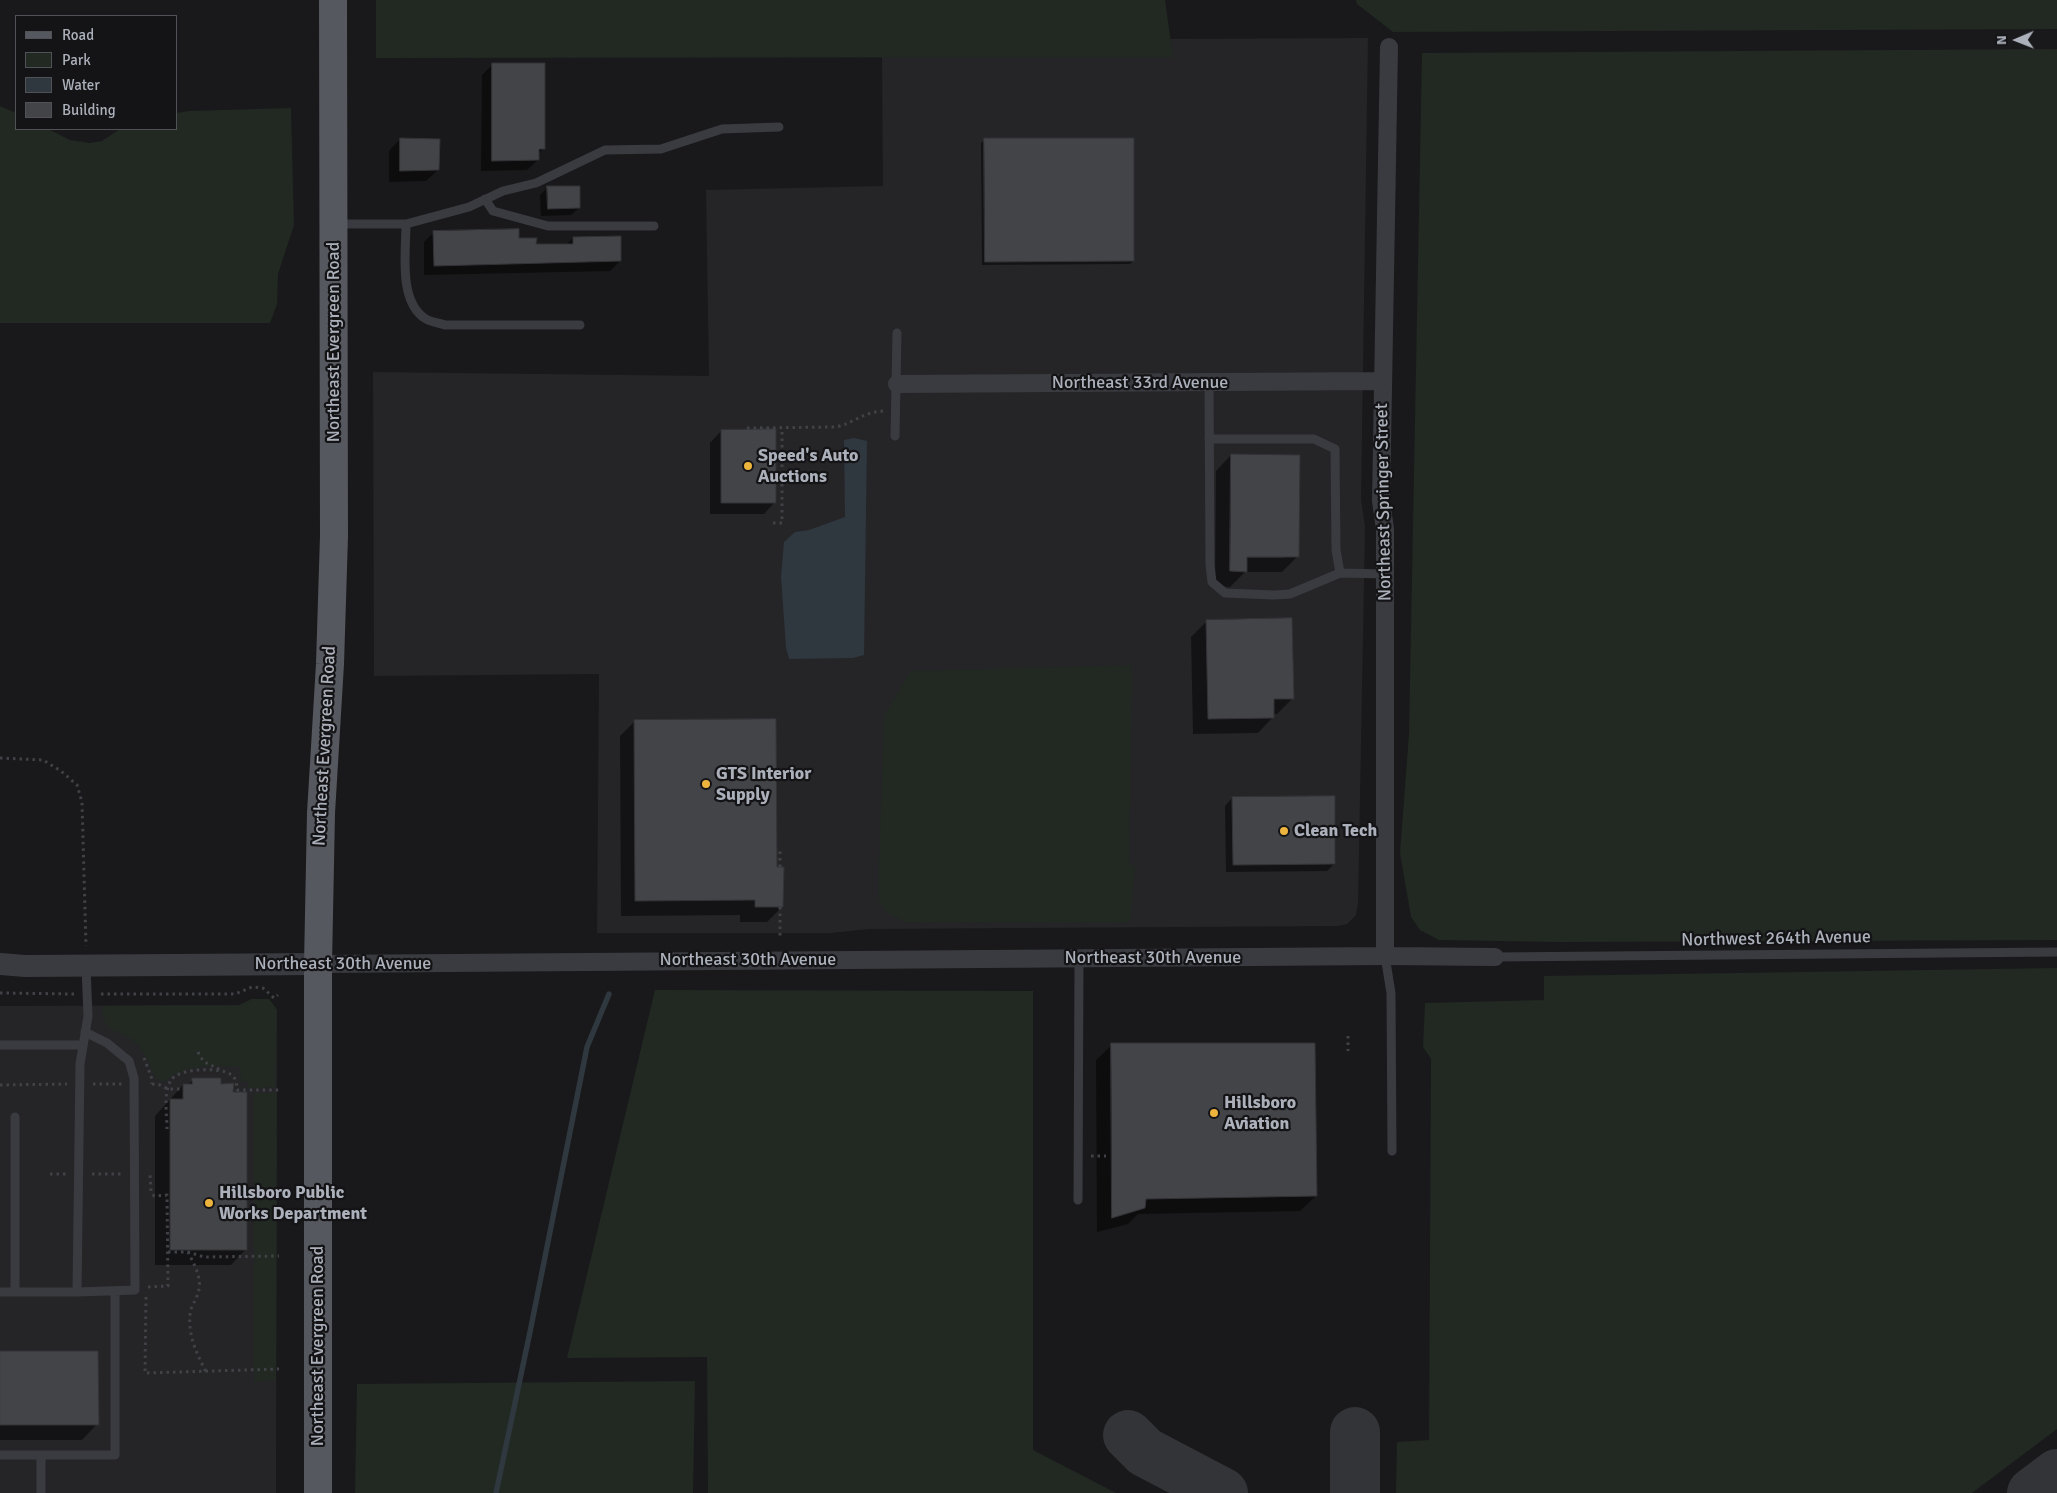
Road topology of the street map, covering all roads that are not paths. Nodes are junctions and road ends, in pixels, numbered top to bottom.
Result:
1 (333, 0) edge
2 (1389, 47) dead end
3 (778, 127) dead end
4 (485, 199) junction
5 (334, 224) junction
6 (406, 224) junction
7 (654, 226) dead end
8 (580, 325) dead end
9 (897, 333) dead end
10 (1383, 381) junction
11 (1209, 382) junction
12 (897, 384) junction
13 (895, 436) dead end
14 (1210, 439) junction
15 (1340, 574) junction
16 (1385, 574) junction
17 (2057, 952) edge
18 (86, 954) junction
19 (1385, 956) junction
20 (1496, 957) joint
21 (1079, 958) junction
22 (0, 964) edge
23 (318, 964) junction
24 (85, 1032) junction
25 (0, 1045) edge
26 (83, 1045) junction
27 (15, 1117) dead end
28 (1392, 1150) dead end
29 (1078, 1200) dead end
30 (115, 1291) junction
31 (0, 1292) edge
32 (15, 1292) junction
33 (77, 1292) junction
34 (0, 1455) edge
35 (41, 1455) junction
36 (41, 1493) edge
37 (318, 1493) edge

1 - 5 main road, Northeast Evergreen Road
2 - 10 street, Northeast Springer Street
3 - 4 lane
4 - 6 lane
4 - 7 lane
5 - 6 lane
5 - 23 main road, Northeast Evergreen Road
6 - 8 lane
9 - 12 lane
10 - 11 street, Northeast 33rd Avenue
10 - 16 street, Northeast Springer Street
11 - 12 street, Northeast 33rd Avenue
11 - 14 lane
12 - 13 lane
14 - 15 lane
14 - 15 lane
15 - 16 lane
16 - 19 street, Northeast Springer Street
17 - 20 lane, Northwest 264th Avenue
18 - 22 street, Northeast 30th Avenue
18 - 23 street, Northeast 30th Avenue
18 - 24 lane
19 - 20 street, Northeast 30th Avenue
19 - 21 street, Northeast 30th Avenue
19 - 28 lane
21 - 23 street, Northeast 30th Avenue
21 - 29 lane
23 - 37 main road, Northeast Evergreen Road
24 - 26 lane
24 - 30 lane
25 - 26 lane
26 - 33 lane
27 - 32 lane
30 - 33 lane
30 - 35 lane
31 - 32 lane
32 - 33 lane
34 - 35 lane
35 - 36 lane

